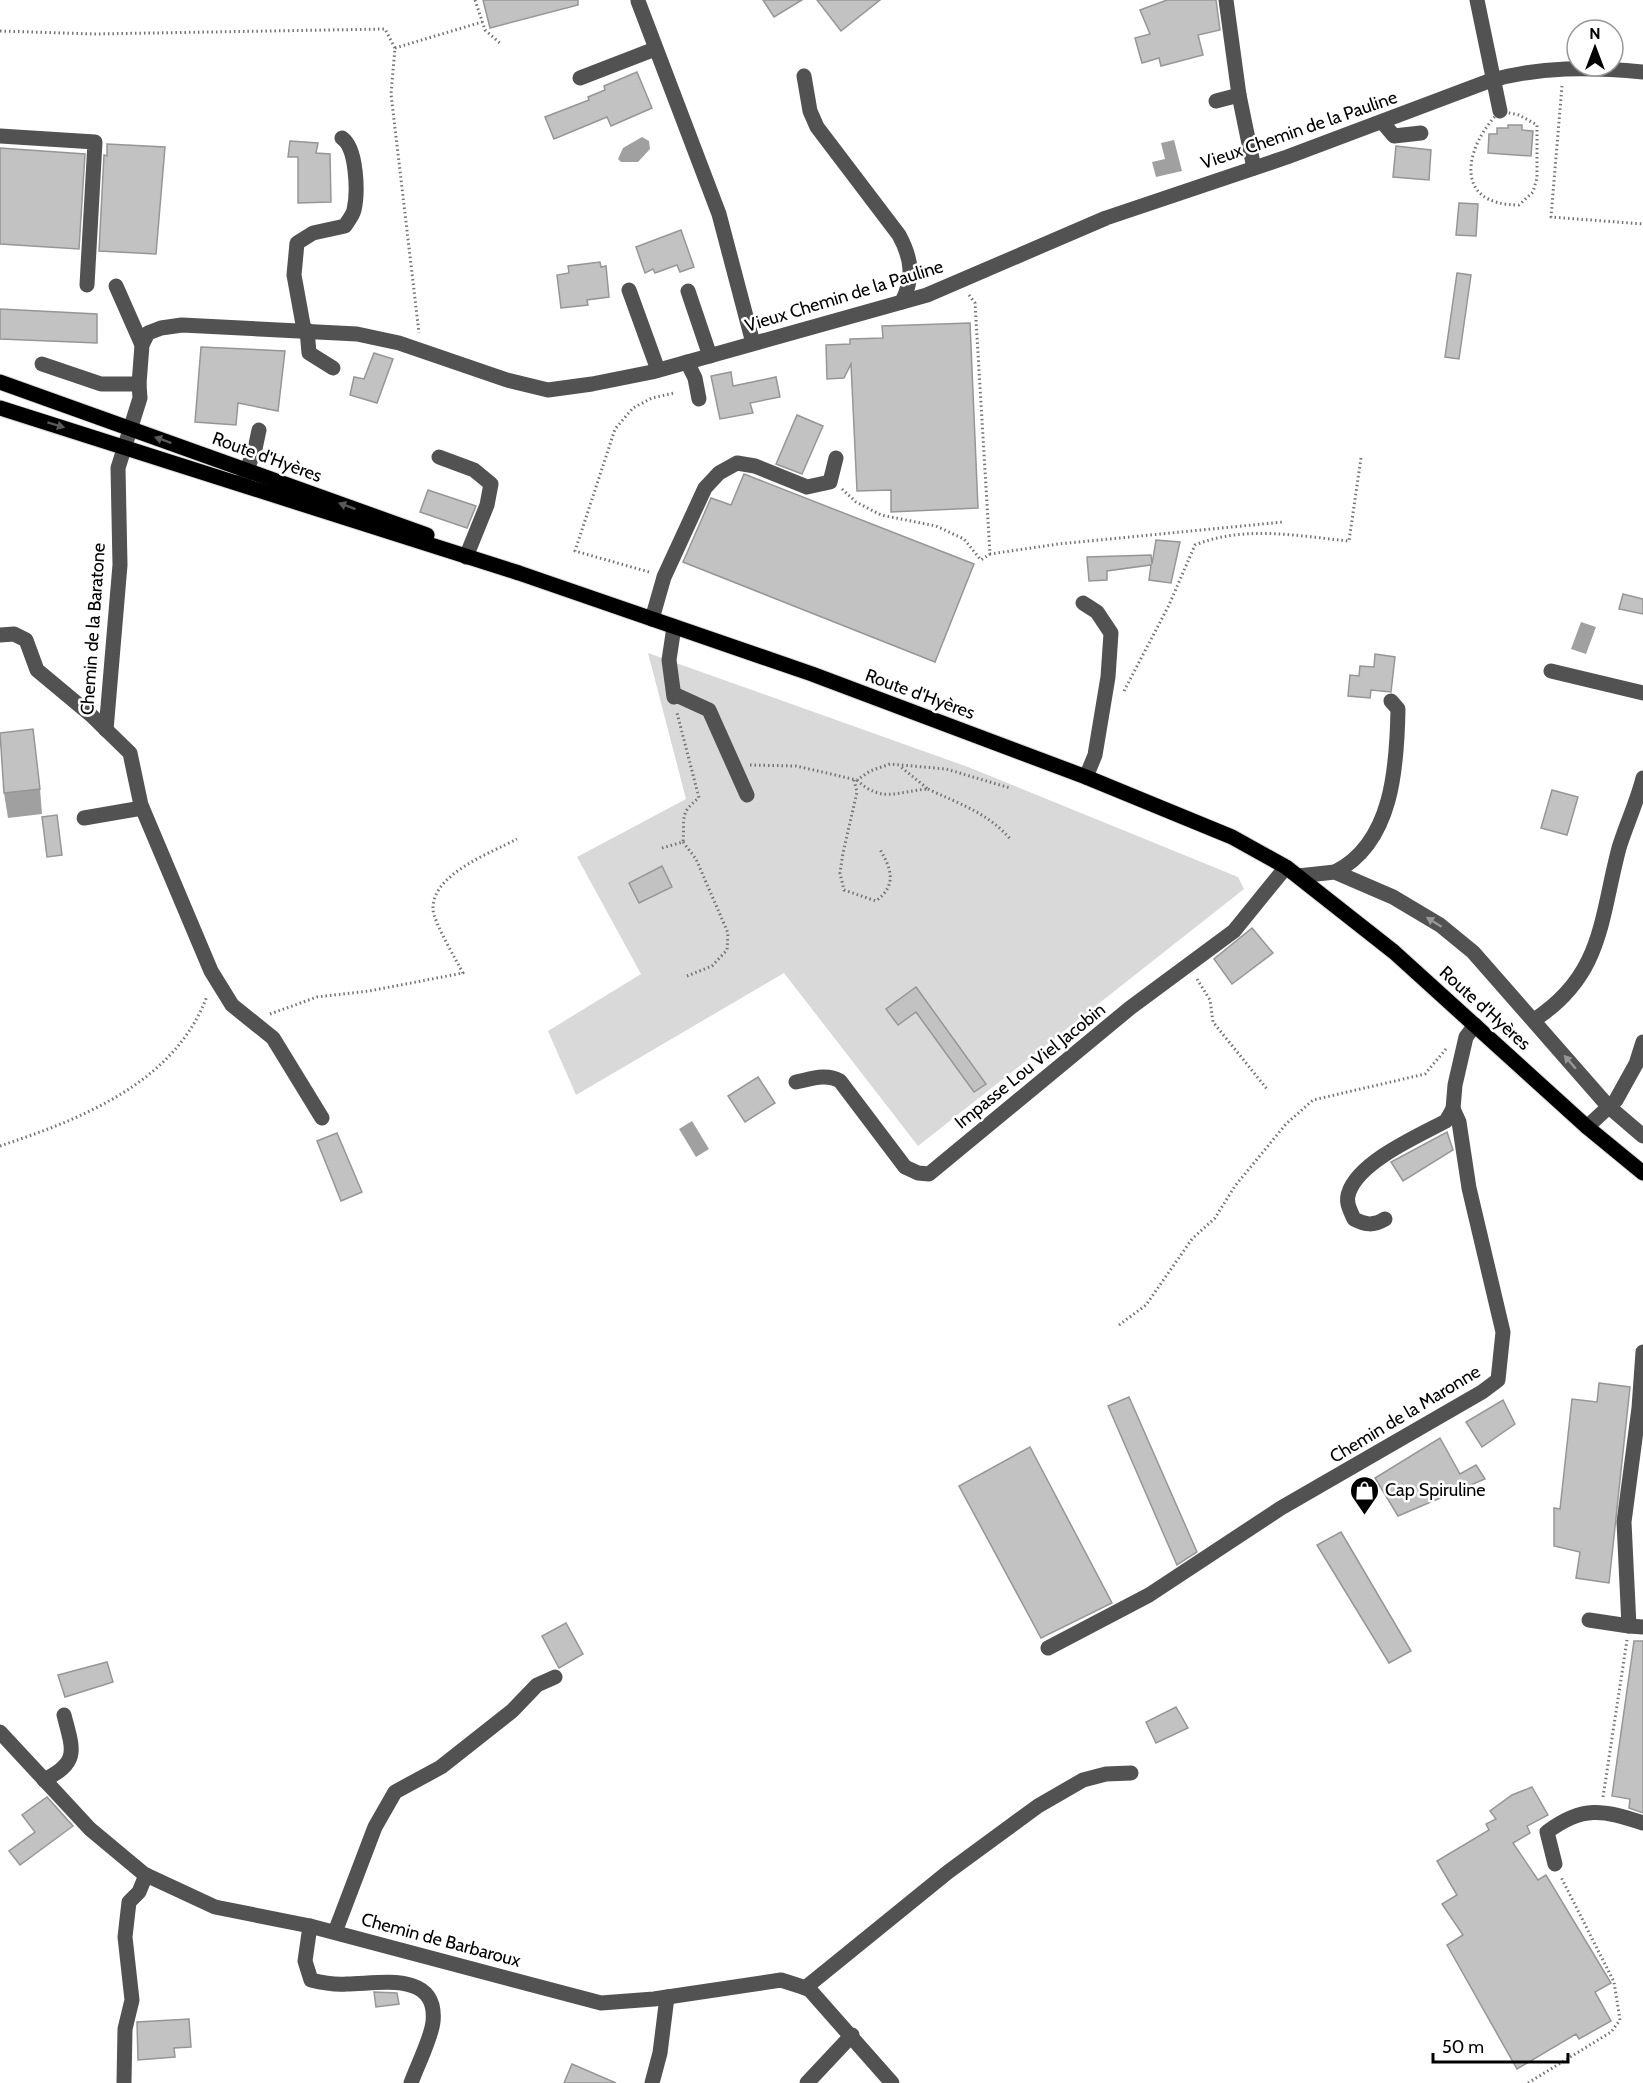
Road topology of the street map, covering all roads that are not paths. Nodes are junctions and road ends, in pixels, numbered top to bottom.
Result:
1 (1226, 0) edge
2 (1477, 0) edge
3 (638, 1) edge
4 (655, 49) junction
5 (1643, 72) edge
6 (804, 75) dead end
7 (580, 78) dead end
8 (1492, 80) junction
9 (1239, 95) junction
10 (1216, 101) dead end
11 (1500, 111) road end
12 (1383, 123) junction
13 (1421, 133) dead end
14 (0, 136) edge
15 (342, 138) dead end
16 (1254, 168) junction
17 (87, 285) dead end
18 (116, 286) dead end
19 (629, 290) dead end
20 (688, 291) dead end
21 (902, 302) junction
22 (306, 330) junction
23 (753, 343) junction
24 (142, 345) junction
25 (710, 356) junction
26 (687, 362) junction
27 (42, 364) dead end
28 (333, 368) dead end
29 (658, 370) junction
30 (0, 382) edge
31 (139, 384) junction
32 (699, 399) dead end
33 (0, 408) edge
34 (131, 428) junction
35 (259, 430) dead end
36 (125, 446) junction
37 (439, 457) dead end
38 (836, 458) dead end
39 (247, 470) junction
40 (241, 486) junction
41 (468, 553) junction
42 (1083, 603) dead end
43 (651, 619) junction
44 (674, 627) junction
45 (0, 635) edge
46 (1551, 671) dead end
47 (1643, 693) edge
48 (1391, 701) dead end
49 (106, 730) junction
50 (1086, 777) junction
51 (1643, 778) edge
52 (747, 795) dead end
53 (142, 808) junction
54 (84, 818) dead end
55 (1292, 872) junction
56 (1335, 873) junction
57 (1534, 1020) junction
58 (1475, 1025) junction
59 (1643, 1042) edge
60 (796, 1082) dead end
61 (1608, 1106) junction
62 (1453, 1110) junction
63 (322, 1118) dead end
64 (1587, 1127) junction
65 (1643, 1136) edge
66 (1643, 1173) edge
67 (1385, 1219) dead end
68 (1643, 1352) edge
69 (1589, 1620) dead end
70 (1636, 1627) edge
71 (1048, 1648) dead end
72 (555, 1677) dead end
73 (64, 1715) dead end
74 (0, 1732) edge
75 (1131, 1773) dead end
76 (44, 1780) junction
77 (1643, 1823) edge
78 (1555, 1864) road end
79 (146, 1875) junction
80 (310, 1926) junction
81 (334, 1932) junction
82 (805, 1988) junction
83 (667, 1997) junction
84 (852, 2035) junction
85 (124, 2083) edge
86 (411, 2083) edge
87 (652, 2083) edge
88 (807, 2083) edge
89 (892, 2083) edge

1 - 9 street
2 - 8 street
3 - 4 street
4 - 7 street
4 - 23 street
5 - 8 street, Vieux Chemin de la Pauline
6 - 21 street
8 - 11 street
8 - 12 street, Vieux Chemin de la Pauline
9 - 10 street
9 - 16 street
12 - 13 street
12 - 16 street, Vieux Chemin de la Pauline
14 - 17 street
15 - 22 street
16 - 21 street, Vieux Chemin de la Pauline
18 - 24 street
19 - 29 street
20 - 25 street
21 - 23 street, Vieux Chemin de la Pauline
22 - 24 street, Vieux Chemin de la Pauline
22 - 28 street
22 - 29 street, Vieux Chemin de la Pauline
23 - 25 street, Vieux Chemin de la Pauline
24 - 31 street
25 - 26 street, Vieux Chemin de la Pauline
26 - 29 street, Vieux Chemin de la Pauline
26 - 32 street
27 - 31 street
30 - 34 main road, Route d'Hyères
31 - 34 street, Chemin de la Baratone
33 -> 36 main road, Route d'Hyères
34 - 36 street, Chemin de la Baratone
39 -> 34 main road, Route d'Hyères
35 - 39 street
36 - 40 main road, Route d'Hyères
36 - 49 street, Chemin de la Baratone
37 - 41 street
38 - 43 street
39 - 40 street
41 -> 39 main road, Route d'Hyères
40 - 41 main road, Route d'Hyères
41 - 43 main road, Route d'Hyères
42 - 50 street
43 - 44 main road, Route d'Hyères
44 - 50 main road, Route d'Hyères
44 - 52 street
45 - 49 street
46 - 47 street
48 - 56 street
49 - 53 street, Chemin de la Baratone
50 - 55 main road, Route d'Hyères
51 - 57 street
53 - 54 street
53 - 63 street, Chemin de la Baratone
55 - 56 street, Route d'Hyères
55 - 58 main road, Route d'Hyères
55 - 60 street, Impasse Lou Viel Jacobin
57 -> 56 street, Route d'Hyères
61 -> 57 street, Route d'Hyères
58 - 62 street, Chemin de la Maronne
58 - 64 main road, Route d'Hyères
59 - 61 street
61 - 64 street
61 - 65 street, Route d'Hyères
62 - 67 street
62 - 71 street, Chemin de la Maronne
64 - 66 main road, Route d'Hyères
68 - 70 street
69 - 70 street
72 - 81 street
73 - 76 street
74 - 76 street, Chemin de Barbaroux
75 - 82 street
76 - 79 street, Chemin de Barbaroux
77 - 78 street
79 - 80 street, Chemin de Barbaroux
79 - 85 street
80 - 81 street, Chemin de Barbaroux
80 - 86 street
81 - 83 street, Chemin de Barbaroux
82 - 83 street, Chemin de Barbaroux
82 - 84 street, Chemin de Barbaroux
83 - 87 street
84 - 88 street
84 - 89 street, Chemin de Barbaroux

